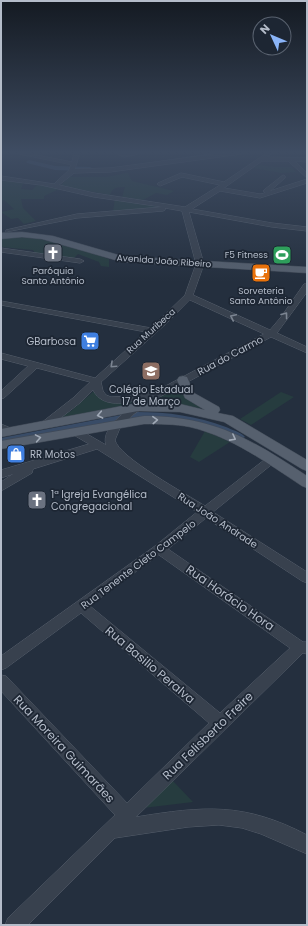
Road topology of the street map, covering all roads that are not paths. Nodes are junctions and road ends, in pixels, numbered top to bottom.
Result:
1 (96, 195) edge
2 (207, 195) edge
3 (257, 195) edge
4 (260, 196) edge
5 (174, 208) junction
6 (184, 210) junction
7 (305, 230) edge
8 (3, 233) edge
9 (1, 250) edge
10 (80, 261) dead end
11 (199, 262) junction
12 (307, 266) edge
13 (307, 270) edge
14 (307, 286) edge
15 (189, 296) junction
16 (1, 303) edge
17 (153, 331) junction
18 (270, 334) junction
19 (307, 350) edge
20 (1, 356) edge
21 (35, 365) junction
22 (183, 380) junction
23 (96, 381) junction
24 (165, 390) junction
25 (1, 396) edge
26 (136, 408) junction
27 (228, 419) junction
28 (119, 422) junction
29 (45, 426) junction
30 (4, 430) edge
31 (76, 432) junction
32 (1, 445) edge
33 (97, 445) junction
34 (272, 459) junction
35 (129, 463) junction
36 (37, 464) junction
37 (307, 466) edge
38 (1, 474) edge
39 (307, 482) edge
40 (1, 487) edge
41 (206, 513) junction
42 (159, 549) junction
43 (307, 578) edge
44 (81, 606) junction
45 (303, 648) edge
46 (1, 664) edge
47 (1, 681) edge
48 (220, 723) junction
49 (127, 816) junction
50 (112, 830) junction
51 (307, 845) edge
52 (15, 925) edge

1 - 5 street
2 - 6 street
3 - 4 street
5 - 6 street
5 - 8 street
6 - 7 street
6 - 11 street
8 - 11 main road, Avenida João Ribeiro
9 - 10 street
11 - 12 main road, Avenida João Ribeiro
11 - 13 main road, Avenida João Ribeiro
11 - 15 street, Rua Muribeca
18 -> 14 street, Rua do Carmo
15 - 17 street, Rua Muribeca
18 -> 15 street
16 - 17 street
17 -> 23 street, Rua Muribeca
18 - 19 street
18 - 22 street, Rua do Carmo
20 - 21 street
21 - 23 street
21 - 25 street
22 - 24 street, Rua do Carmo
22 - 27 main road
23 - 24 street
23 - 29 street, Rua Muribeca
24 - 26 street, Rua do Carmo
26 - 27 main road
26 - 28 street, Rua do Carmo
26 -> 29 main road
27 - 37 main road
28 - 31 main road
28 -> 34 main road
28 - 35 street, Rua João Andrade
29 - 30 main road
32 -> 31 main road
31 - 33 street, Rua João Andrade
33 - 35 street, Rua João Andrade
33 - 36 street
34 - 39 main road
34 - 41 street, Rua Tenente Cleto Campelo
35 - 41 street, Rua João Andrade
36 - 38 street
36 - 40 street
41 - 42 street, Rua Tenente Cleto Campelo
41 - 43 street, Rua João Andrade
42 - 44 street, Rua Tenente Cleto Campelo
42 - 45 street, Rua Horácio Hora
44 - 46 street, Rua Tenente Cleto Campelo
44 - 48 street, Rua Basilio Peralva
45 - 48 street, Rua Felisberto Freire
47 - 49 street, Rua Moreira Guimarães
48 - 49 street, Rua Felisberto Freire
49 - 50 street, Rua Felisberto Freire
50 - 51 street
50 - 52 street, Rua Felisberto Freire

